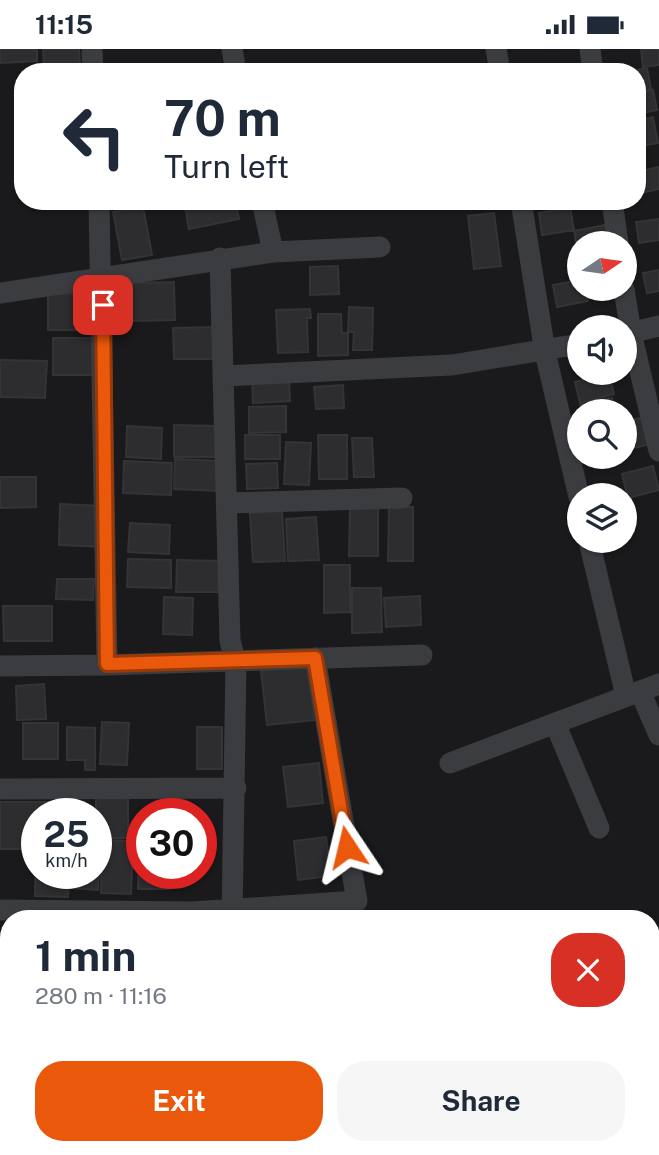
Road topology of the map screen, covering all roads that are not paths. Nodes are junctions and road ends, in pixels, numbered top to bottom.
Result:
1 (99, 210) edge
2 (264, 210) edge
3 (522, 210) edge
4 (613, 210) edge
5 (616, 231) edge
6 (380, 247) dead end
7 (273, 252) junction
8 (220, 258) junction
9 (102, 277) junction
10 (0, 293) edge
11 (659, 326) edge
12 (637, 331) edge
13 (567, 347) edge
14 (545, 352) junction
15 (637, 367) edge
16 (223, 376) junction
17 (659, 451) edge
18 (576, 483) edge
19 (402, 498) dead end
20 (227, 503) junction
21 (593, 553) edge
22 (422, 655) dead end
23 (315, 658) junction
24 (236, 662) junction
25 (107, 664) junction
26 (0, 666) edge
27 (642, 690) edge
28 (555, 723) junction
29 (659, 735) edge
30 (450, 763) dead end
31 (236, 788) junction
32 (0, 789) edge
33 (598, 828) dead end
34 (232, 910) edge
35 (263, 910) edge

1 - 9 street
2 - 7 street
3 - 14 street
4 - 5 street
6 - 7 street
7 - 8 street
8 - 9 street
8 - 16 street
9 - 10 street
9 - 25 street
11 - 12 street
13 - 14 street
14 - 16 street
14 - 18 street
15 - 17 street
16 - 20 street
19 - 20 street
20 - 24 street
21 - 27 street
22 - 23 street
23 - 24 street
23 - 35 street
24 - 25 street
24 - 31 street
25 - 26 street
27 - 28 street
27 - 29 street
28 - 30 street
28 - 33 street
31 - 32 street
31 - 34 street

